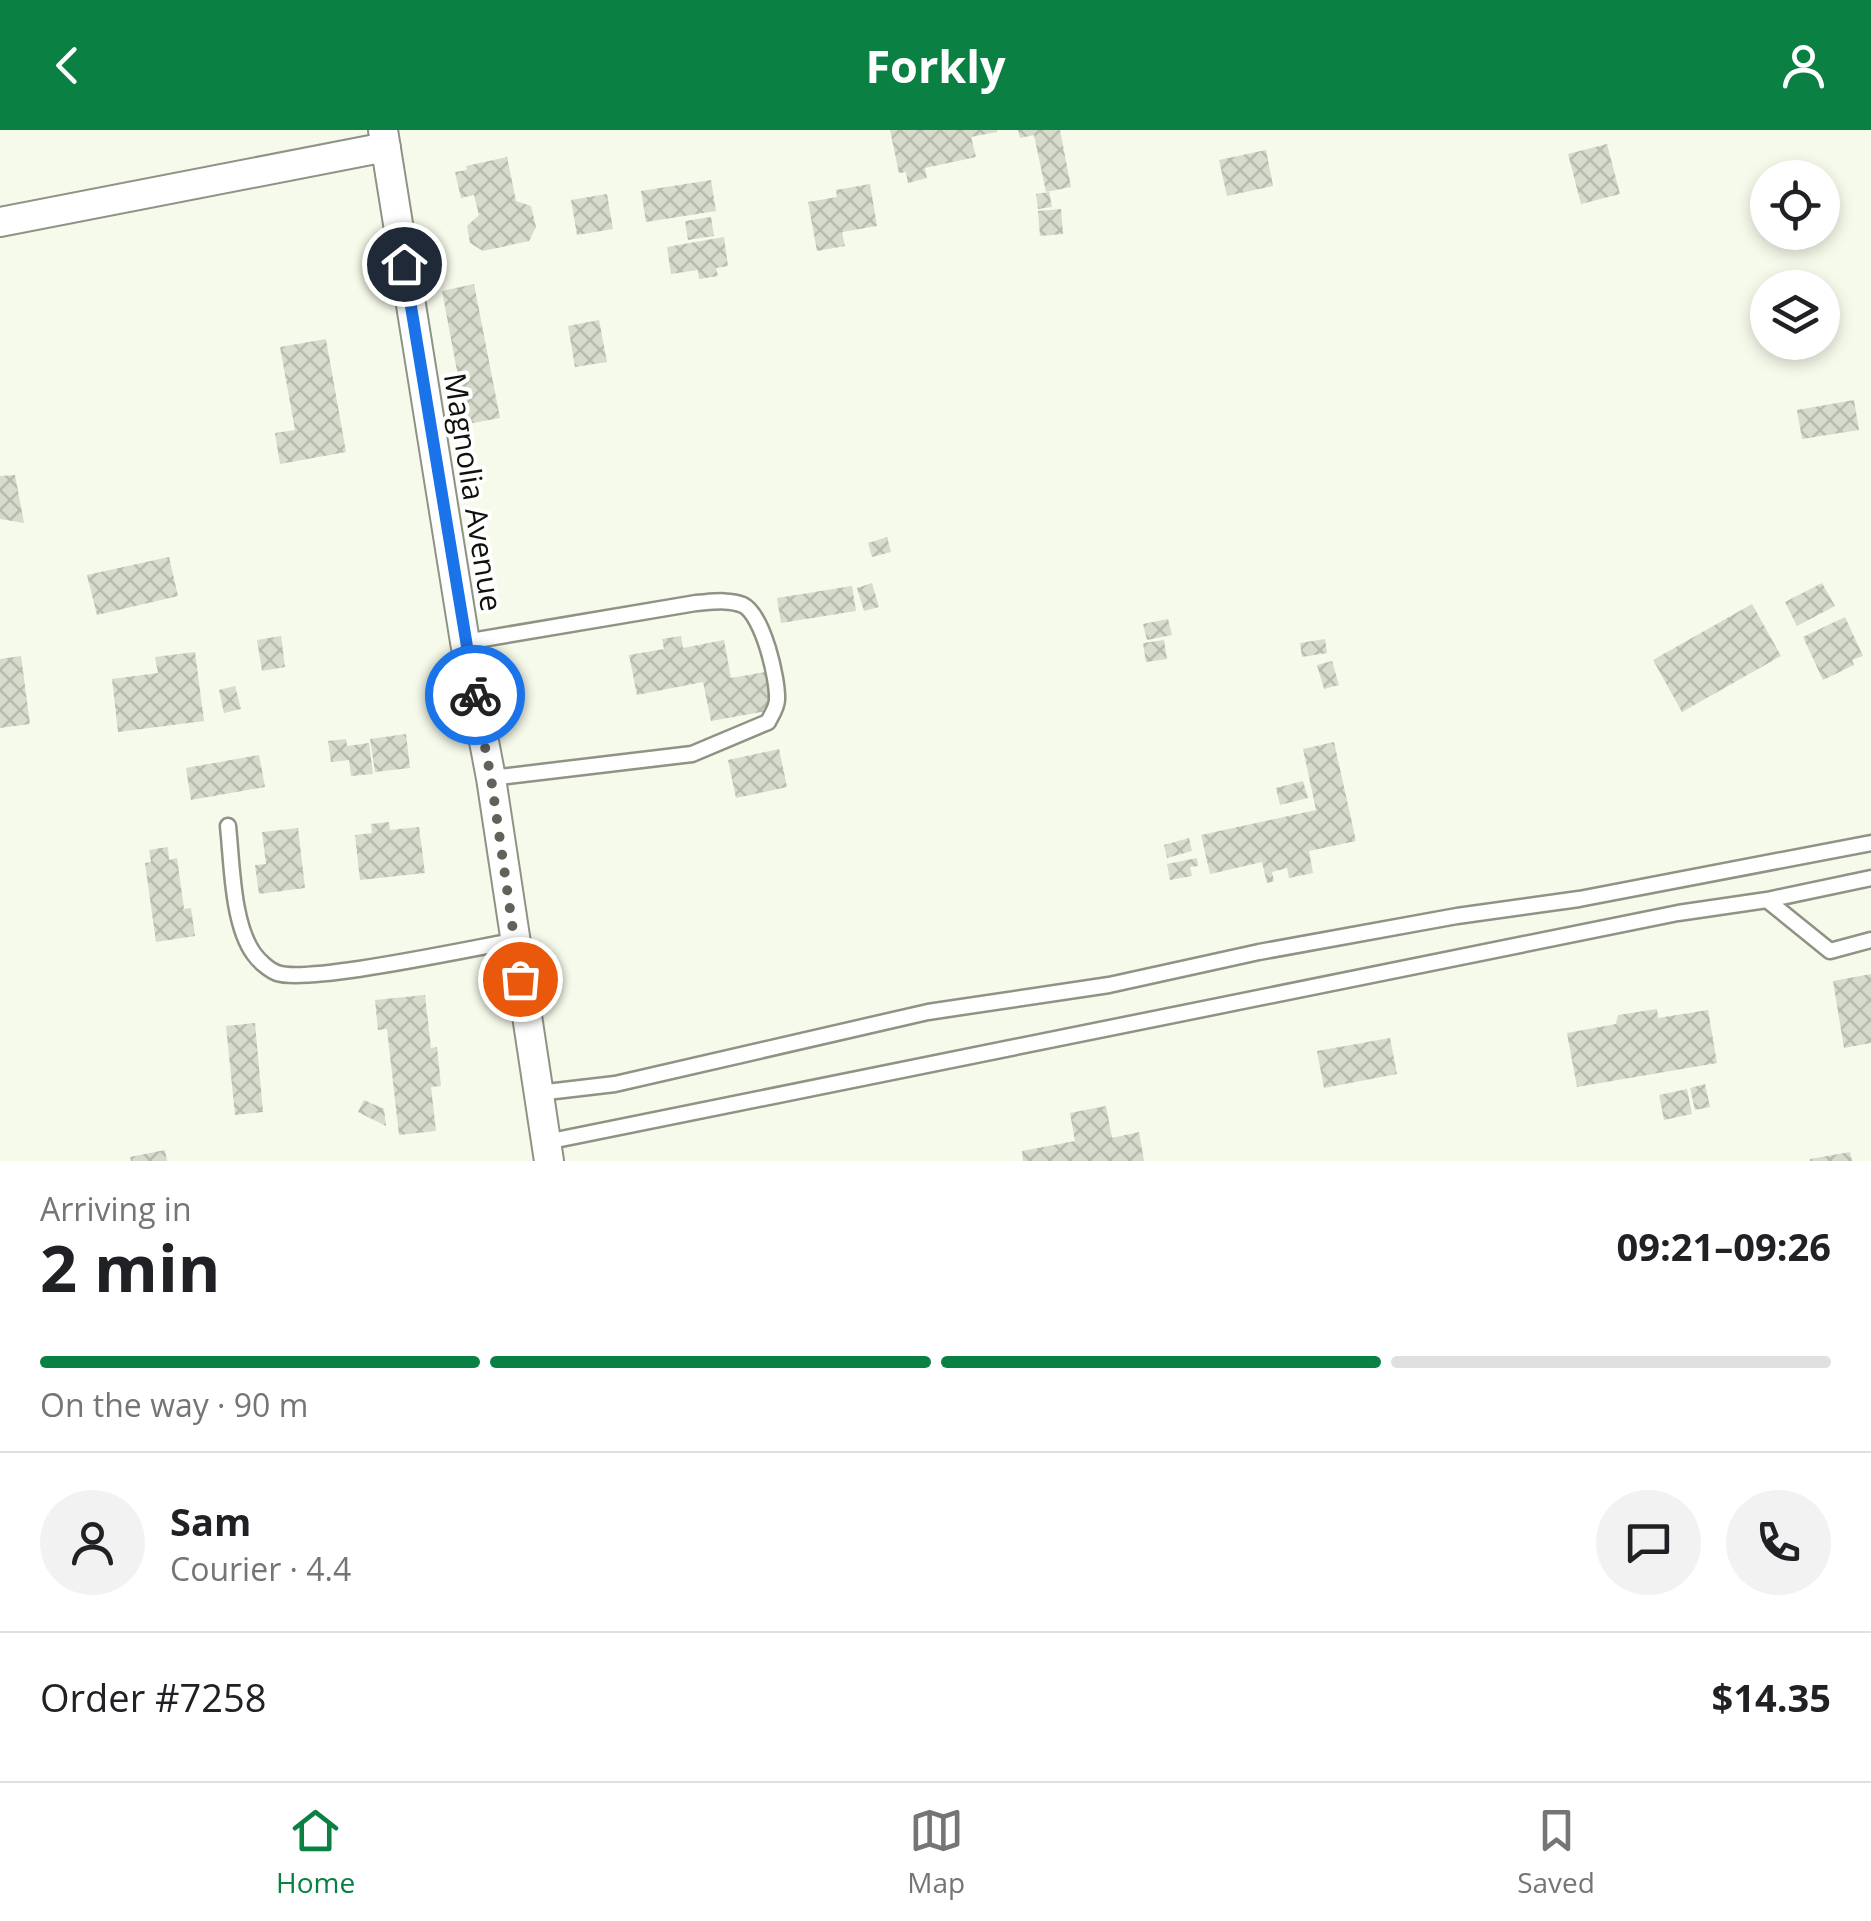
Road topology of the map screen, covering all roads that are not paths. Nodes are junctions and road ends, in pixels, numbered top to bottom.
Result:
1 (384, 139) edge
2 (0, 222) edge
3 (465, 642) junction
4 (491, 778) junction
5 (228, 826) dead end
6 (1871, 843) edge
7 (1871, 878) edge
8 (1767, 900) junction
9 (1871, 940) edge
10 (514, 941) junction
11 (538, 1093) junction
12 (547, 1151) edge

1 - 2 street
1 - 3 street, Magnolia Avenue
3 - 4 street, Magnolia Avenue
3 - 4 lane
4 - 10 street, Magnolia Avenue
5 - 10 lane
6 - 11 lane
7 - 8 lane
8 - 9 lane
8 - 12 lane
10 - 11 street, Magnolia Avenue
11 - 12 street, Magnolia Avenue

